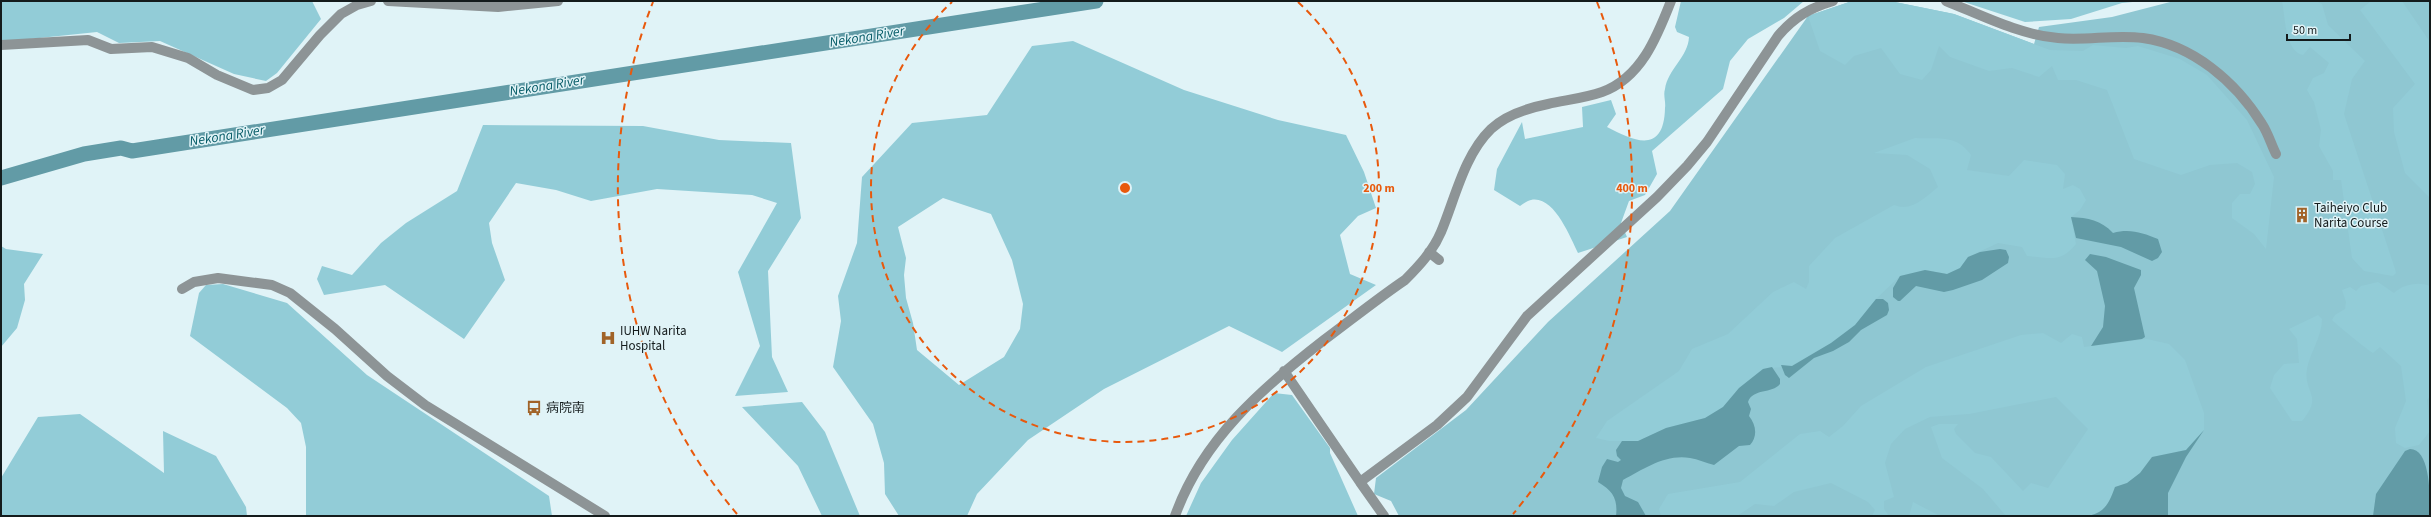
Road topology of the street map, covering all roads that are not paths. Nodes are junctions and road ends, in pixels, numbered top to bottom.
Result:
1 (371, 1) edge
2 (388, 1) edge
3 (558, 1) edge
4 (1671, 1) edge
5 (1833, 1) edge
6 (1946, 1) edge
7 (418, 2) edge
8 (546, 2) edge
9 (1, 46) edge
10 (2276, 154) dead end
11 (1429, 252) junction
12 (1439, 260) dead end
13 (182, 289) dead end
14 (1284, 371) junction
15 (1360, 482) junction
16 (605, 516) edge
17 (1175, 516) edge
18 (1384, 516) edge

1 - 9 street
2 - 7 street
3 - 8 street
4 - 11 street
5 - 15 street
6 - 10 street
7 - 8 street
11 - 12 street
11 - 14 street
13 - 16 street
14 - 15 street
14 - 17 street
15 - 18 street

